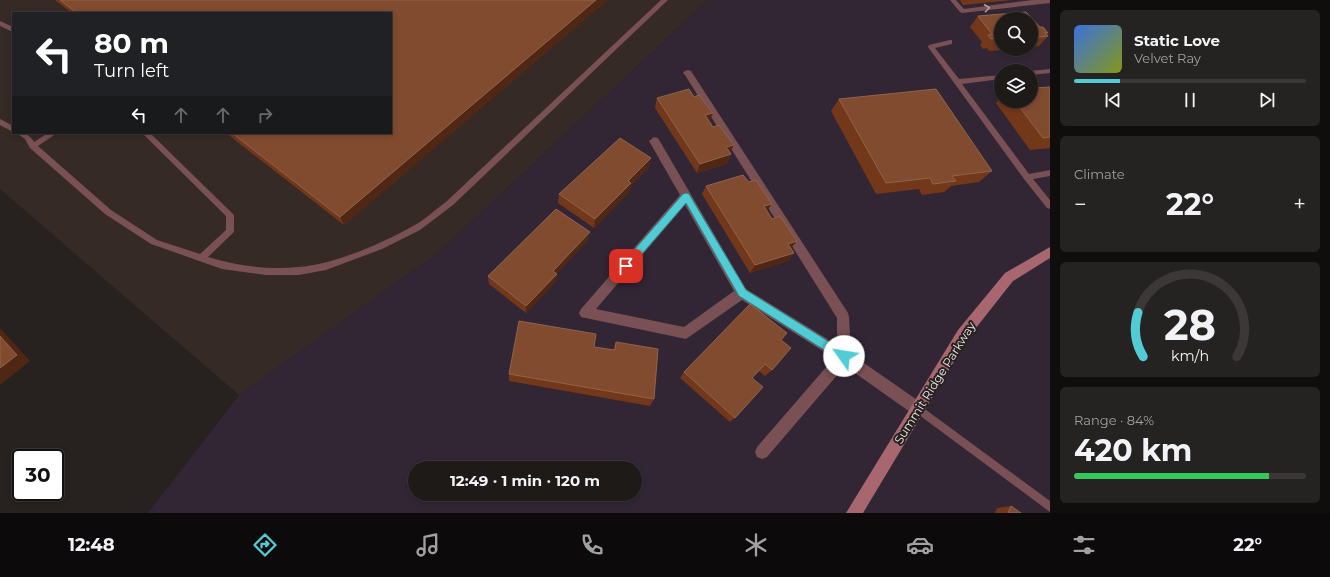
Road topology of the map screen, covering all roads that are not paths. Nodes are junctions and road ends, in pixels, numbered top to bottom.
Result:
1 (665, 0) edge
2 (953, 0) edge
3 (1036, 1) edge
4 (1050, 1) edge
5 (1, 24) edge
6 (12, 30) edge
7 (950, 42) dead end
8 (1050, 70) edge
9 (1038, 72) edge
10 (688, 73) dead end
11 (994, 77) edge
12 (957, 82) junction
13 (0, 122) edge
14 (12, 128) edge
15 (22, 134) edge
16 (51, 134) edge
17 (147, 134) edge
18 (654, 141) dead end
19 (33, 146) junction
20 (1050, 173) edge
21 (1027, 177) junction
22 (686, 196) junction
23 (1050, 206) edge
24 (1050, 252) edge
25 (201, 258) junction
26 (742, 293) junction
27 (844, 356) junction
28 (918, 409) junction
29 (762, 452) dead end
30 (1050, 507) edge
31 (854, 513) edge

1 - 25 lane
2 -> 3 lane
3 - 4 lane
5 - 6 lane
7 - 12 lane
8 - 9 lane
10 - 27 street
11 - 12 lane
12 - 21 lane
13 - 14 lane
15 - 19 lane
16 - 19 lane
17 - 25 lane
18 - 22 street
19 - 25 lane
20 - 21 lane
21 - 23 lane
22 - 26 street
22 - 26 street
24 - 28 street, Summit Ridge Parkway
26 - 27 street
27 - 28 street
27 - 29 street
28 - 30 lane
28 - 31 street, Summit Ridge Parkway

